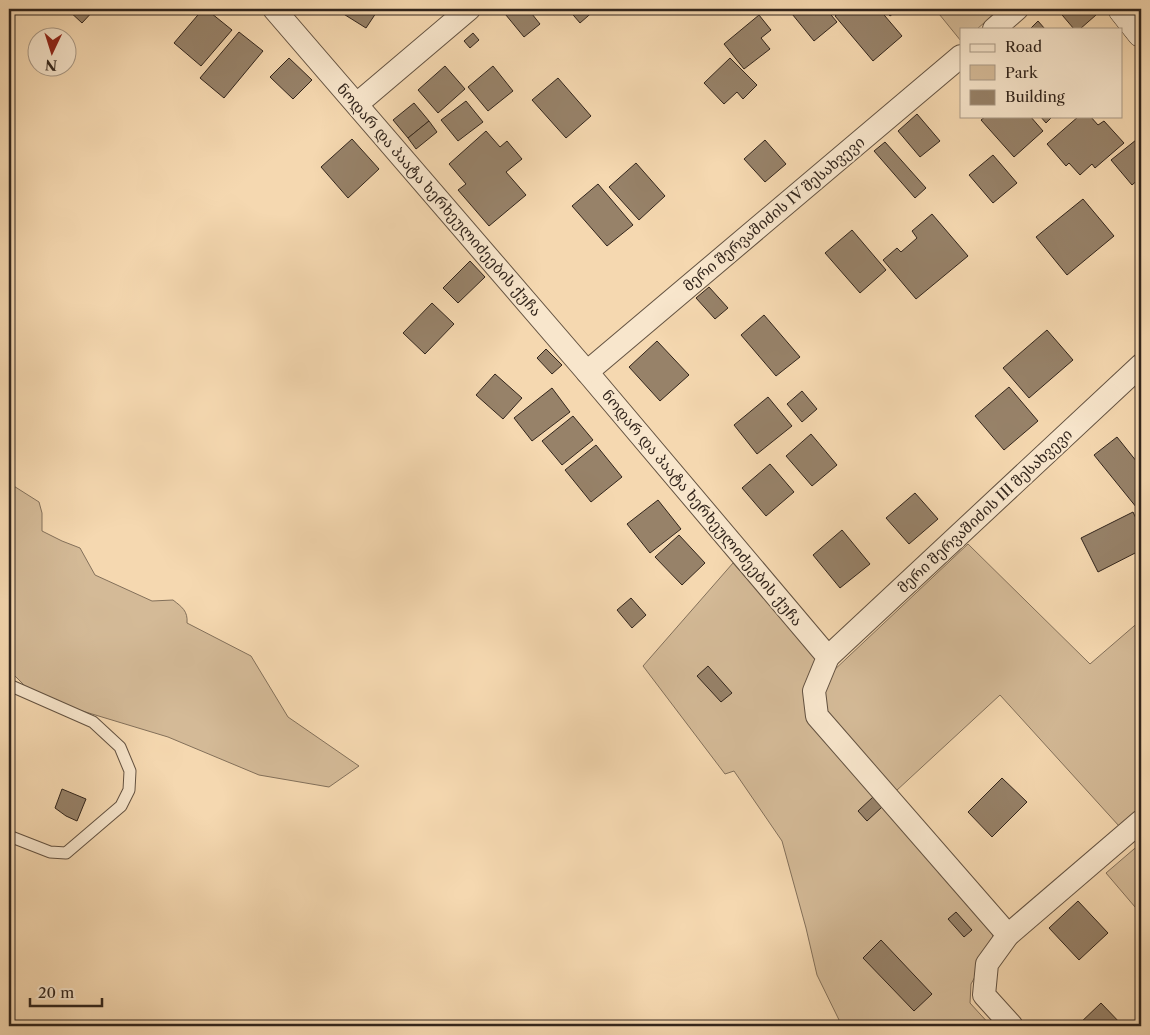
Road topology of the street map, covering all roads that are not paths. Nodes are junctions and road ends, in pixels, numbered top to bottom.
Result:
1 (274, 9) edge
2 (469, 9) edge
3 (1017, 9) edge
4 (1122, 9) edge
5 (995, 28) edge
6 (1141, 33) edge
7 (960, 57) edge
8 (357, 104) junction
9 (1141, 365) edge
10 (587, 372) junction
11 (828, 657) junction
12 (9, 685) edge
13 (1141, 821) edge
14 (9, 836) edge
15 (1008, 935) junction
16 (1012, 1026) edge

1 - 8 street, ნოდარ და პაატა ხერხეულიძეების ქუჩა
2 - 8 street
3 - 5 street
4 - 6 street
7 - 10 street, მერი შერვაშიძის IV შესახვევი
8 - 10 street, ნოდარ და პაატა ხერხეულიძეების ქუჩა
9 - 11 street, მერი შერვაშიძის III შესახვევი
10 - 11 street, ნოდარ და პაატა ხერხეულიძეების ქუჩა
11 - 15 street
12 - 14 lane
13 - 15 street
15 - 16 street

